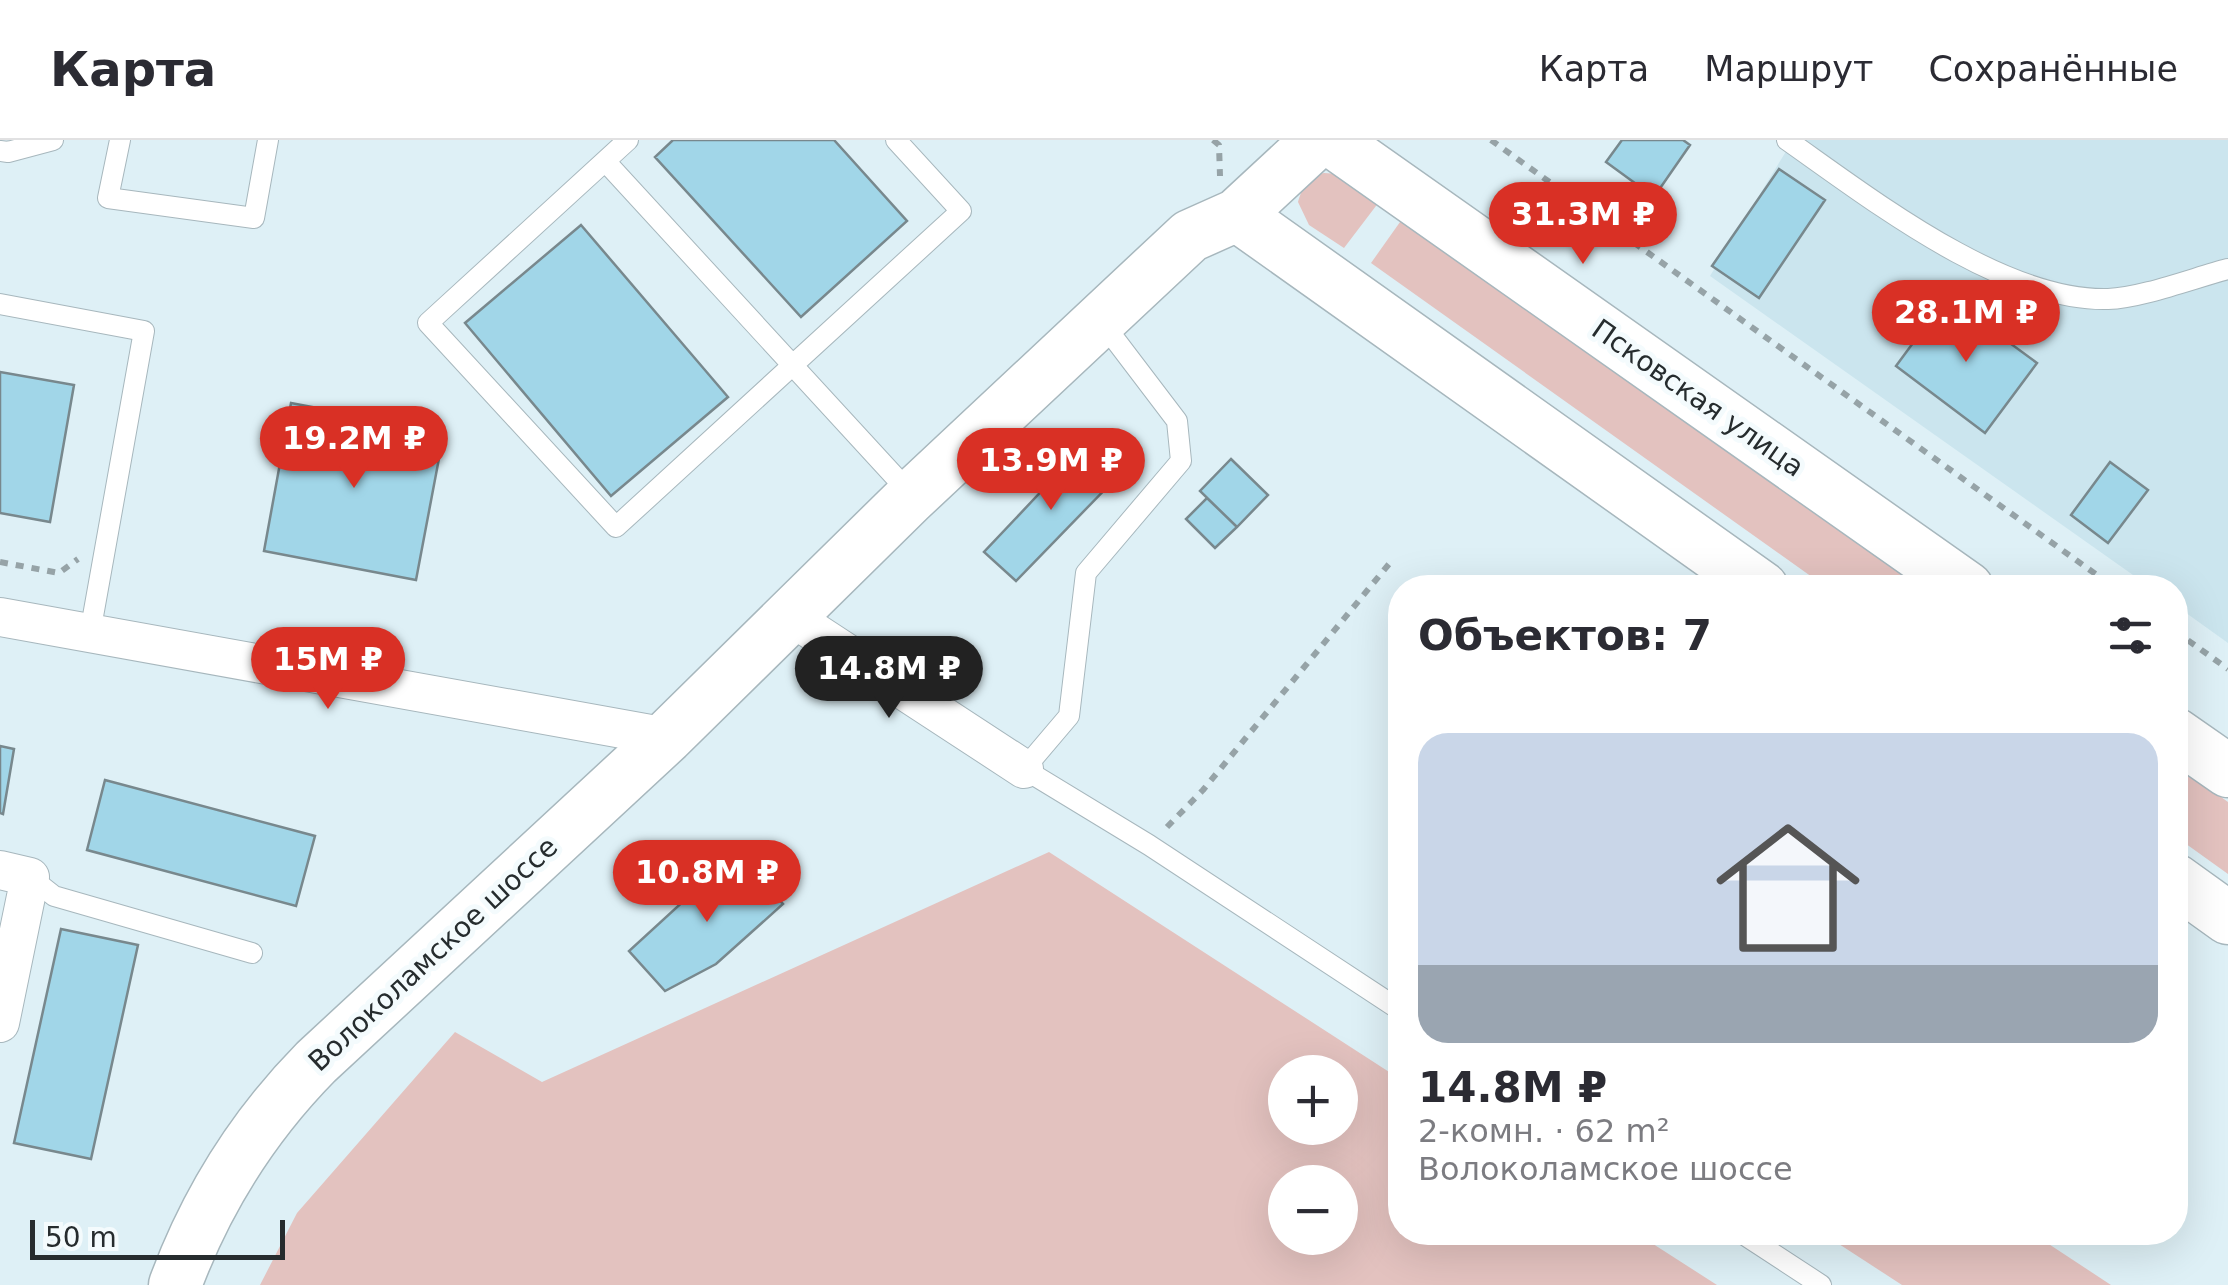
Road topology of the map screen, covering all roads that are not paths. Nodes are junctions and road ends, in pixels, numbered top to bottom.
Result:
1 (52, 140) edge
2 (120, 140) edge
3 (268, 140) edge
4 (628, 140) edge
5 (896, 140) edge
6 (1318, 140) edge
7 (1331, 140) edge
8 (1787, 140) edge
9 (0, 150) edge
10 (605, 161) junction
11 (1237, 215) junction
12 (2228, 268) edge
13 (0, 304) edge
14 (1100, 320) junction
15 (793, 366) junction
16 (910, 498) junction
17 (1744, 575) edge
18 (1949, 575) edge
19 (0, 616) edge
20 (790, 616) junction
21 (90, 633) junction
22 (668, 737) junction
23 (2188, 743) edge
24 (1024, 769) junction
25 (2228, 772) edge
26 (15, 874) edge
27 (2188, 889) edge
28 (2228, 918) edge
29 (252, 953) dead end
30 (1388, 1002) edge
31 (0, 1024) edge
32 (1760, 1245) edge
33 (176, 1285) edge
34 (1820, 1285) edge

1 - 9 lane
2 - 3 lane
4 - 10 lane
5 - 15 lane
6 - 11 main road, Волоколамское шоссе
7 - 18 main road, Псковская улица
8 - 12 lane
10 - 15 lane
10 - 15 lane
11 - 14 main road, Волоколамское шоссе
11 - 17 main road
13 - 21 lane
14 - 16 main road, Волоколамское шоссе
14 - 24 lane
15 - 16 lane
16 - 20 main road, Волоколамское шоссе
19 - 21 street
20 - 22 main road, Волоколамское шоссе
20 - 24 street
21 - 22 street
22 - 33 main road, Волоколамское шоссе
23 - 25 main road
24 - 30 lane
26 - 29 lane
26 - 31 street
27 - 28 main road
32 - 34 lane

